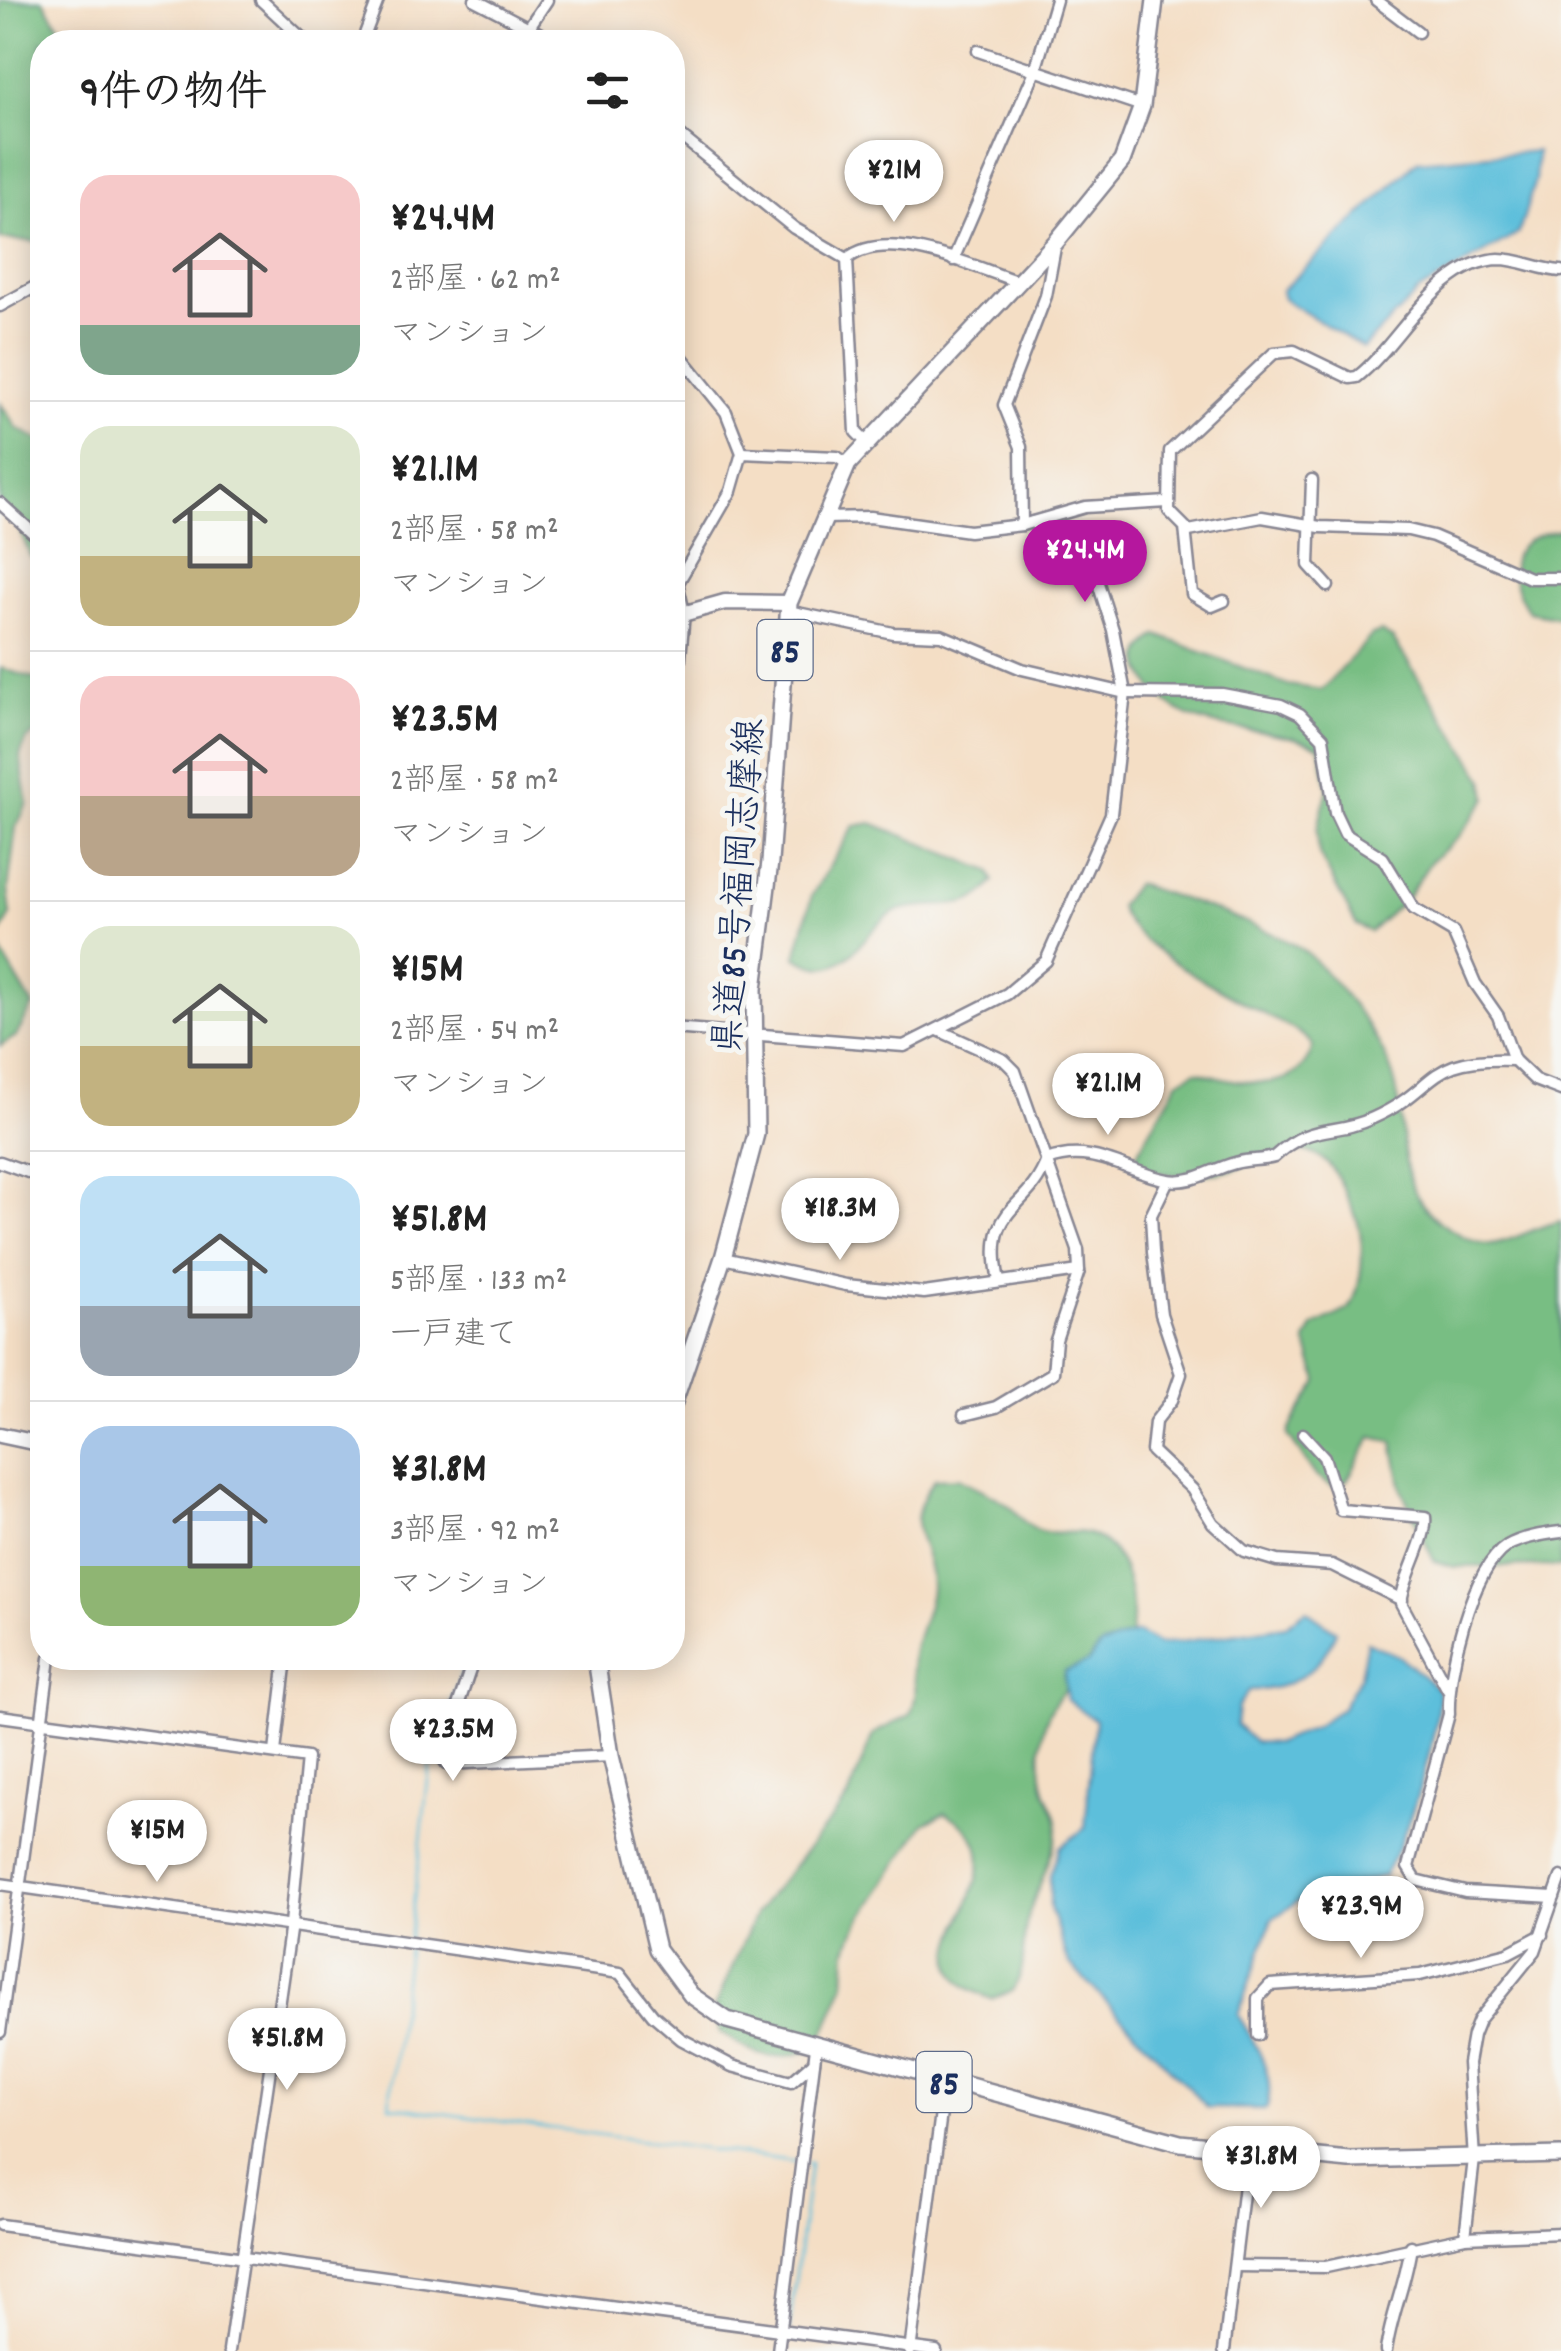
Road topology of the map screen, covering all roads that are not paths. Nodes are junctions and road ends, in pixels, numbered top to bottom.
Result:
1 (261, 0) edge
2 (378, 0) edge
3 (475, 0) edge
4 (547, 0) edge
5 (1056, 0) edge
6 (1155, 0) edge
7 (1376, 0) edge
8 (529, 27) junction
9 (293, 30) edge
10 (367, 30) edge
11 (534, 30) edge
12 (1418, 32) dead end
13 (978, 51) dead end
14 (1034, 71) junction
15 (1142, 106) junction
16 (685, 140) edge
17 (1056, 242) junction
18 (847, 258) junction
19 (953, 260) junction
20 (1561, 271) edge
21 (1016, 281) junction
22 (30, 290) edge
23 (0, 306) edge
24 (685, 361) edge
25 (865, 442) junction
26 (742, 453) junction
27 (848, 464) junction
28 (1312, 480) dead end
29 (1168, 502) junction
30 (0, 504) edge
31 (823, 518) junction
32 (1028, 524) junction
33 (1308, 525) junction
34 (1185, 528) junction
35 (30, 530) edge
36 (685, 571) edge
37 (1561, 578) edge
38 (1328, 586) dead end
39 (1224, 600) dead end
40 (788, 607) junction
41 (685, 613) edge
42 (1125, 694) junction
43 (685, 1029) edge
44 (938, 1030) junction
45 (752, 1036) junction
46 (1514, 1060) junction
47 (1561, 1090) edge
48 (1048, 1160) junction
49 (0, 1162) edge
50 (30, 1173) edge
51 (1168, 1180) junction
52 (723, 1258) junction
53 (1078, 1271) junction
54 (999, 1280) junction
55 (685, 1370) edge
56 (964, 1415) dead end
57 (1303, 1434) dead end
58 (0, 1435) edge
59 (30, 1441) edge
60 (1561, 1532) edge
61 (1402, 1600) junction
62 (48, 1670) edge
63 (285, 1670) edge
64 (470, 1670) edge
65 (598, 1670) edge
66 (1448, 1690) junction
67 (0, 1716) edge
68 (41, 1722) junction
69 (275, 1752) junction
70 (611, 1756) junction
71 (1561, 1876) edge
72 (0, 1884) edge
73 (18, 1887) junction
74 (1554, 1896) junction
75 (291, 1924) junction
76 (1543, 1934) junction
77 (0, 2032) edge
78 (1258, 2036) dead end
79 (815, 2055) junction
80 (946, 2082) junction
81 (1248, 2152) junction
82 (1561, 2155) edge
83 (1474, 2158) junction
84 (0, 2226) edge
85 (1561, 2233) edge
86 (1465, 2237) junction
87 (1411, 2246) junction
88 (242, 2257) junction
89 (1235, 2266) junction
90 (780, 2331) junction
91 (911, 2349) edge
92 (229, 2351) edge
93 (778, 2351) edge
94 (936, 2351) edge
95 (1224, 2351) edge
96 (1386, 2351) edge

1 - 9 street
2 - 10 street
3 - 8 street
4 - 8 street
5 - 14 street
6 - 15 main road, 県道85号福岡志摩線 / 85
7 - 12 street
8 - 11 street
13 - 14 street
14 - 15 street
14 - 19 street
15 - 17 main road, 県道85号福岡志摩線 / 85
16 - 18 street
17 - 21 main road, 県道85号福岡志摩線 / 85
17 - 32 street
18 - 19 street
18 - 25 street
19 - 21 street
20 - 29 street
21 - 25 main road, 県道85号福岡志摩線 / 85
22 - 23 street
24 - 26 street
25 - 27 main road, 県道85号福岡志摩線 / 85
26 - 27 street
26 - 36 street
27 - 31 main road, 県道85号福岡志摩線 / 85
28 - 33 street
29 - 32 street
29 - 34 street
30 - 35 street
31 - 32 street
31 - 40 main road, 県道85号福岡志摩線 / 85
32 - 42 street
33 - 34 street
33 - 37 street
33 - 38 street
34 - 39 street
40 - 41 main road
40 - 42 street
40 - 45 main road, 県道85号福岡志摩線 / 85
42 - 44 street
42 - 46 street
43 - 45 street
44 - 45 street
44 - 48 street
45 - 52 main road, 県道85号福岡志摩線 / 85
46 - 47 street
46 - 51 street
48 - 51 street
48 - 53 street
48 - 54 street
49 - 50 street
51 - 61 street
52 - 54 street
52 - 55 main road, 県道85号福岡志摩線 / 85
53 - 54 street
53 - 56 street
57 - 61 street
58 - 59 main road
60 - 66 street
61 - 66 street
62 - 68 street
63 - 69 street
64 - 70 street
65 - 70 main road, 85
66 - 74 street
67 - 68 street
68 - 69 street
68 - 73 street
69 - 75 street
70 - 79 main road, 85
71 - 74 street
72 - 73 street
73 - 75 street
73 - 77 street
74 - 76 street
75 - 79 street
75 - 88 street
76 - 78 street
76 - 83 street
79 - 80 main road, 85
79 - 90 street
80 - 81 main road, 85
80 - 91 street
81 - 83 main road, 85
81 - 89 street
82 - 83 main road, 85
83 - 86 street
84 - 88 street
85 - 86 street
86 - 87 street
87 - 89 street
87 - 96 street
88 - 90 street
88 - 92 street
89 - 95 street
90 - 91 street
90 - 93 street
91 - 94 street

